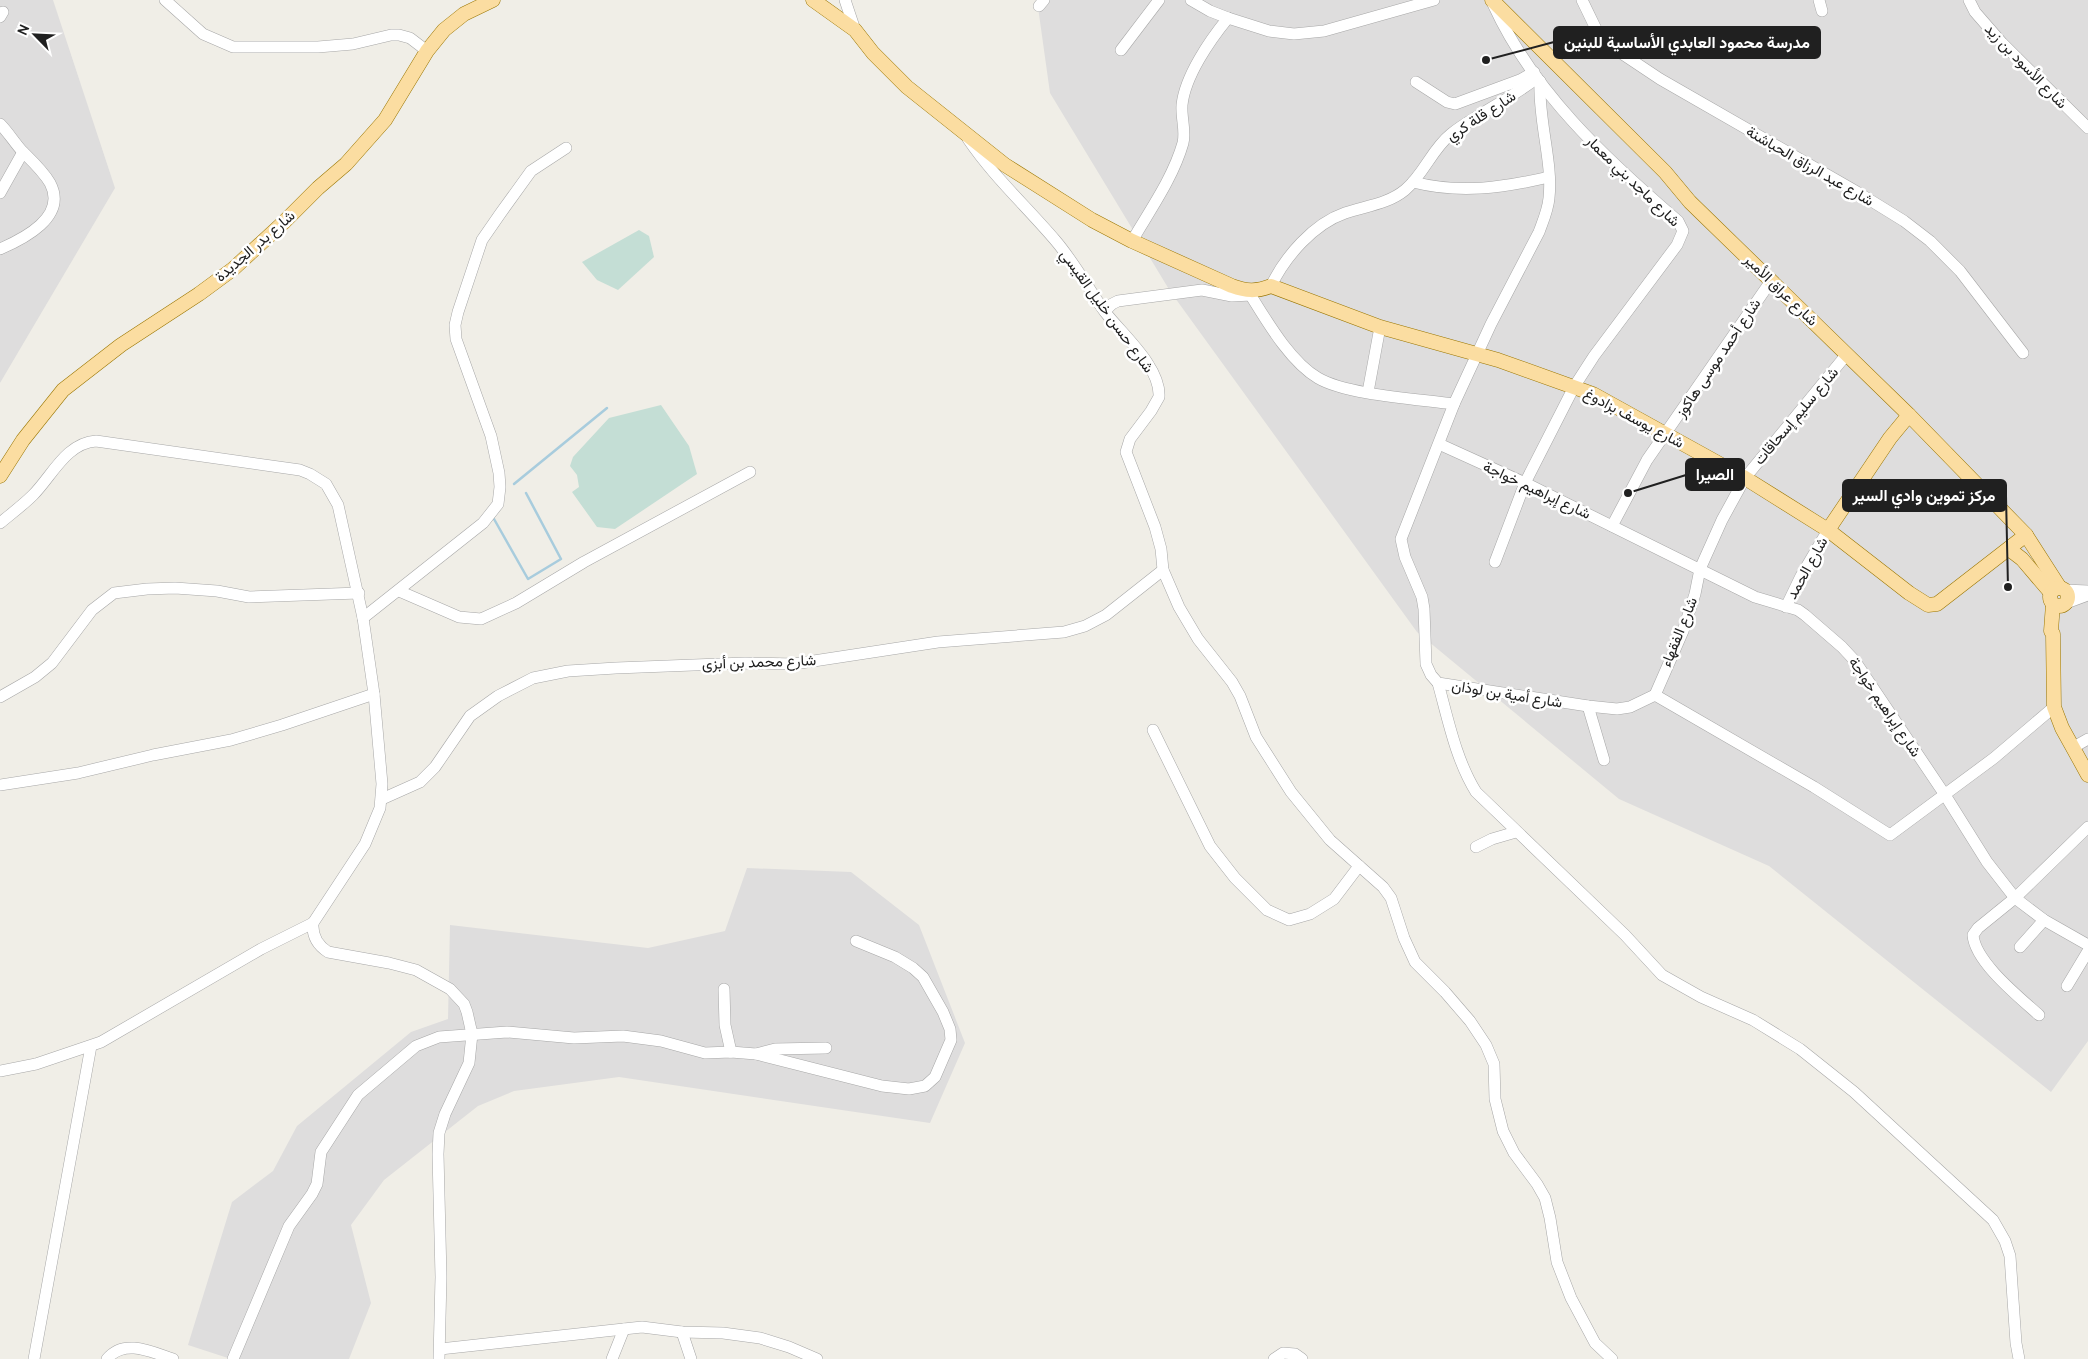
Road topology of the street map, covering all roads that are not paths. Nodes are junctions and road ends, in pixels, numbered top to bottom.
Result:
1 (165, 0) edge
2 (493, 0) edge
3 (813, 0) edge
4 (845, 0) edge
5 (1159, 0) edge
6 (1191, 0) edge
7 (1434, 0) edge
8 (1492, 0) edge
9 (1582, 0) edge
10 (1969, 0) edge
11 (1228, 18) junction
12 (855, 30) junction
13 (1121, 50) dead end
14 (427, 51) junction
15 (1537, 77) junction
16 (1416, 82) dead end
17 (0, 124) edge
18 (2088, 128) edge
19 (963, 131) junction
20 (566, 148) dead end
21 (23, 152) junction
22 (1548, 177) junction
23 (1413, 182) junction
24 (0, 193) edge
25 (1132, 241) junction
26 (0, 250) edge
27 (1771, 281) junction
28 (1270, 286) junction
29 (1250, 293) junction
30 (1105, 312) junction
31 (1380, 327) junction
32 (1477, 354) junction
33 (1847, 354) junction
34 (2023, 354) dead end
35 (1574, 386) junction
36 (1368, 392) junction
37 (1454, 404) junction
38 (1909, 415) junction
39 (1666, 435) junction
40 (1438, 444) junction
41 (750, 472) dead end
42 (0, 476) edge
43 (1745, 478) junction
44 (1526, 484) junction
45 (0, 523) edge
46 (1612, 526) junction
47 (1828, 530) junction
48 (2026, 535) junction
49 (2009, 549) junction
50 (1495, 562) dead end
51 (1700, 569) junction
52 (1163, 570) junction
53 (2088, 590) edge
54 (399, 591) junction
55 (359, 593) junction
56 (2088, 595) edge
57 (2059, 597) junction
58 (1786, 607) junction
59 (363, 618) junction
60 (1438, 683) junction
61 (374, 694) junction
62 (1655, 695) junction
63 (0, 697) edge
64 (1588, 706) junction
65 (2054, 708) junction
66 (1153, 730) dead end
67 (2088, 739) edge
68 (2072, 748) junction
69 (1604, 760) dead end
70 (2088, 775) edge
71 (0, 785) edge
72 (1945, 795) junction
73 (382, 799) junction
74 (2088, 827) edge
75 (1516, 832) junction
76 (1476, 847) dead end
77 (1359, 866) junction
78 (2014, 898) junction
79 (2044, 920) junction
80 (313, 923) junction
81 (856, 941) dead end
82 (2088, 946) edge
83 (2020, 947) dead end
84 (2088, 951) edge
85 (2067, 986) dead end
86 (724, 989) dead end
87 (2039, 1014) dead end
88 (472, 1034) junction
89 (91, 1046) junction
90 (826, 1048) dead end
91 (732, 1052) junction
92 (756, 1054) junction
93 (0, 1071) edge
94 (624, 1329) junction
95 (682, 1332) junction
96 (439, 1354) edge
97 (34, 1359) edge
98 (107, 1359) edge
99 (173, 1359) edge
100 (233, 1359) edge
101 (612, 1359) edge
102 (691, 1359) edge
103 (817, 1359) edge
104 (1274, 1359) edge
105 (1302, 1359) edge
106 (1612, 1359) edge
107 (2019, 1359) edge

1 - 14 street
2 - 14 main road, شارع بدر الجديدة
3 - 12 main road, شارع حسن خليل القيسي
4 - 12 street
5 - 13 street
6 - 11 street
7 - 11 street
8 - 15 street
8 - 27 main road, شارع عراق الأمير
9 - 34 street, شارع عبد الرزاق الحباشنة
10 - 18 street, شارع الأسود بن زيد
11 - 25 street
12 - 19 main road, شارع حسن خليل القيسي
14 - 42 main road, شارع بدر الجديدة
15 - 16 street
15 - 22 street, شارع أمية بن لوذان
15 - 23 street, شارع قلة كري
15 - 35 street, شارع ماجد بني معمار
17 - 21 street
19 - 25 main road, شارع حسن خليل القيسي
19 - 30 street, شارع حسن خليل القيسي
20 - 54 street
21 - 24 street
21 - 26 street
22 - 23 street
22 - 32 street, شارع أمية بن لوذان
23 - 28 street, شارع قلة كري
25 - 29 main road, شارع حسن خليل القيسي
27 - 33 main road, شارع عراق الأمير
27 - 39 street, شارع أحمد موسى هاكوز
28 - 29 main road
28 - 31 main road, شارع يوسف بزادوغ
29 - 30 street
29 - 36 street
30 - 52 street, شارع حسن خليل القيسي
31 - 32 main road, شارع يوسف بزادوغ
31 - 36 street
32 - 35 main road, شارع يوسف بزادوغ
32 - 37 street, شارع أمية بن لوذان
33 - 38 main road, شارع عراق الأمير
33 - 43 street, شارع سليم إسحاقات
35 - 39 main road, شارع يوسف بزادوغ
35 - 44 street
36 - 37 street
37 - 40 street, شارع أمية بن لوذان
38 - 47 main road
38 - 48 main road, شارع عراق الأمير
39 - 43 main road, شارع يوسف بزادوغ
39 - 46 street, شارع أحمد موسى هاكوز
40 - 44 street, شارع إبراهيم خواجة
40 - 60 street, شارع أمية بن لوذان
41 - 54 street
43 - 47 main road, شارع يوسف بزادوغ
43 - 51 street, شارع سليم إسحاقات
44 - 46 street, شارع إبراهيم خواجة
44 - 50 street
45 - 55 street
46 - 51 street, شارع إبراهيم خواجة
47 - 49 main road, شارع يوسف بزادوغ
47 - 58 street, شارع الحمد
48 - 49 main road
48 - 57 main road, شارع عراق الأمير
49 - 57 main road
51 - 58 street, شارع إبراهيم خواجة
51 - 62 street, شارع الفقهاء
52 - 73 street, شارع محمد بن أبزى
52 - 77 street, شارع حسن خليل القيسي
53 - 57 street
54 - 59 street
55 - 59 street
55 - 63 street
56 - 57 street
57 - 65 main road
58 - 72 street, شارع إبراهيم خواجة
59 - 61 street
60 - 64 street, شارع أمية بن لوذان
60 - 75 street
61 - 71 street
61 - 73 street
62 - 64 street, شارع أمية بن لوذان
62 - 72 street
64 - 69 street
65 - 68 main road
65 - 72 street
66 - 77 street
67 - 68 street
68 - 70 main road
72 - 78 street, شارع إبراهيم خواجة
73 - 80 street
74 - 78 street
75 - 76 street
75 - 107 street
77 - 106 street, شارع حسن خليل القيسي
78 - 79 street, شارع إبراهيم خواجة
78 - 87 street
79 - 82 street, شارع إبراهيم خواجة
79 - 83 street
80 - 88 street
80 - 89 street
81 - 92 street
84 - 85 street
86 - 91 street
88 - 91 street
88 - 96 street
88 - 100 street
89 - 93 street
89 - 97 street
90 - 92 street
91 - 92 street
94 - 95 street
94 - 96 street
94 - 101 street
95 - 102 street
95 - 103 street
98 - 99 street
104 - 105 street

